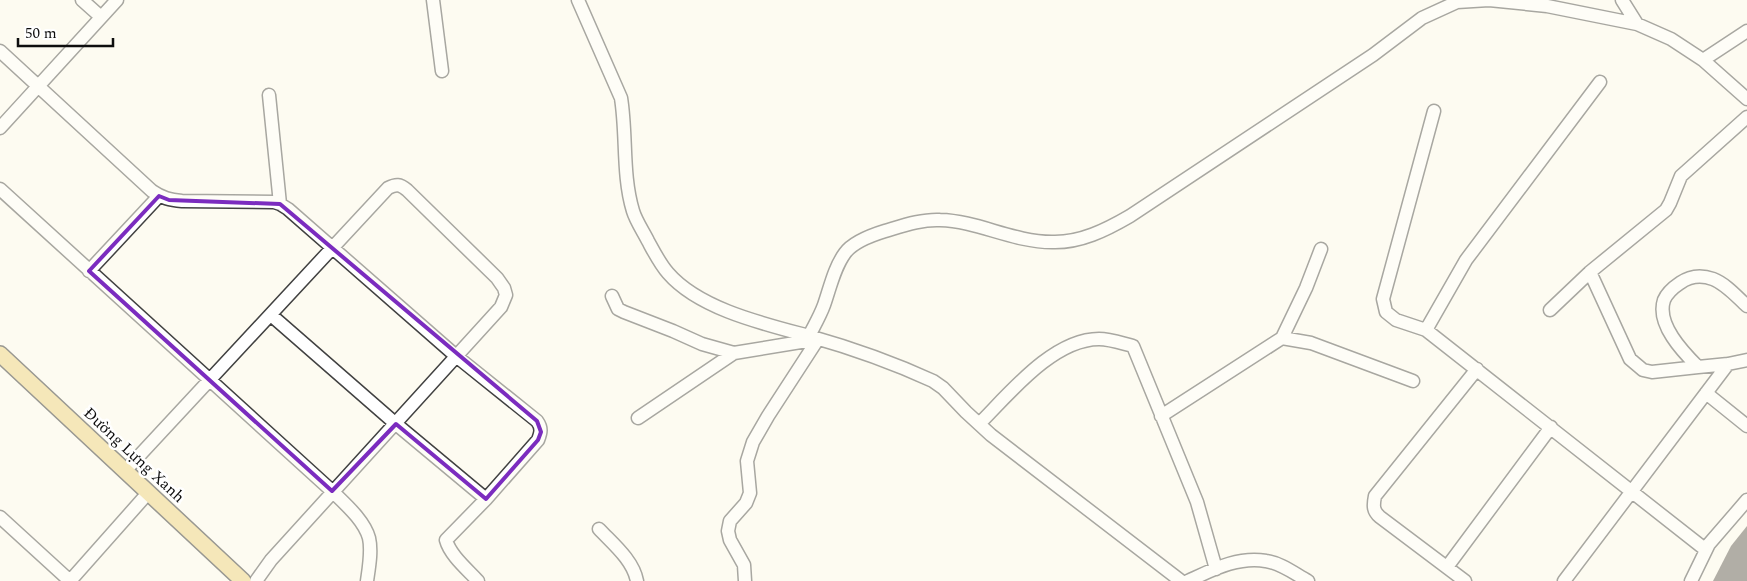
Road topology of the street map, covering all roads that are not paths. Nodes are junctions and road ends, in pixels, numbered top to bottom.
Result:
1 (82, 0) edge
2 (117, 0) edge
3 (433, 0) edge
4 (578, 0) edge
5 (1622, 0) edge
6 (1457, 1) edge
7 (101, 17) junction
8 (1637, 24) junction
9 (1747, 31) edge
10 (0, 51) edge
11 (1703, 60) junction
12 (442, 71) dead end
13 (1600, 82) dead end
14 (39, 86) junction
15 (269, 95) dead end
16 (1747, 99) edge
17 (1434, 111) dead end
18 (1747, 117) edge
19 (0, 128) edge
20 (0, 189) edge
21 (160, 196) junction
22 (280, 204) junction
23 (333, 248) junction
24 (1321, 248) dead end
25 (89, 271) junction
26 (1590, 272) junction
27 (612, 296) dead end
28 (1747, 306) edge
29 (1550, 310) dead end
30 (270, 315) junction
31 (1426, 330) junction
32 (814, 338) junction
33 (1282, 338) junction
34 (734, 353) junction
35 (0, 354) edge
36 (456, 356) junction
37 (1747, 360) edge
38 (1728, 364) junction
39 (1698, 367) junction
40 (1477, 369) junction
41 (210, 380) junction
42 (1413, 381) dead end
43 (1706, 394) junction
44 (1161, 416) junction
45 (638, 418) dead end
46 (396, 424) junction
47 (979, 424) junction
48 (1747, 426) edge
49 (1551, 427) junction
50 (125, 471) junction
51 (332, 491) junction
52 (1631, 491) junction
53 (148, 493) junction
54 (486, 499) junction
55 (1747, 500) edge
56 (1, 518) edge
57 (600, 528) dead end
58 (1706, 550) junction
59 (1447, 567) junction
60 (1216, 569) junction
61 (70, 581) edge
62 (243, 581) edge
63 (256, 581) edge
64 (367, 581) edge
65 (478, 581) edge
66 (637, 581) edge
67 (745, 581) edge
68 (1181, 581) edge
69 (1188, 581) edge
70 (1308, 581) edge
71 (1465, 581) edge
72 (1564, 581) edge
73 (1691, 581) edge

1 - 7 street
2 - 7 street
3 - 12 street
4 - 32 street
5 - 8 street
6 - 8 street
6 - 32 street
7 - 14 street
8 - 11 street
9 - 11 street
10 - 14 street
11 - 16 street
13 - 31 street
14 - 19 street
14 - 21 street
15 - 22 street
17 - 31 street
18 - 26 street
20 - 25 street
21 - 22 street
21 - 25 street
22 - 23 street
23 - 30 street
23 - 36 street
23 - 36 street
24 - 33 street
25 - 41 street
26 - 29 street
26 - 39 street
27 - 34 street
28 - 39 street
30 - 41 street
30 - 46 street
31 - 40 street
32 - 34 street
32 - 47 street
32 - 67 street
33 - 42 street
33 - 44 street
34 - 45 street
35 - 50 main road, Đường Lựng Xanh
36 - 46 street
36 - 54 street
37 - 38 street
38 - 39 street
38 - 43 street
40 - 49 street
40 - 59 street
41 - 50 street
41 - 51 street
43 - 48 street
43 - 52 street
44 - 47 street
44 - 60 street
46 - 51 street
46 - 54 street
47 - 68 street
49 - 52 street
49 - 59 street
50 - 53 main road, Đường Lựng Xanh
51 - 63 street
51 - 64 street
52 - 58 street
52 - 72 street
53 - 61 street
53 - 62 main road, Đường Lựng Xanh
54 - 65 street
55 - 58 street
56 - 61 street
57 - 66 street
58 - 73 street
59 - 71 street
60 - 69 street
60 - 70 street

